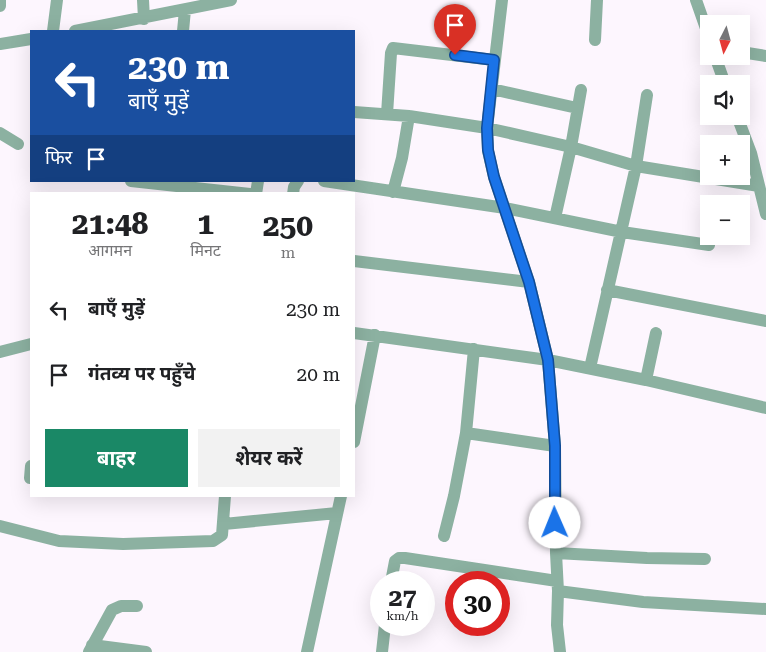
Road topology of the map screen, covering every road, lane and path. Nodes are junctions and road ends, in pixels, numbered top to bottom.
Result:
1 (0, 0) edge
2 (57, 0) edge
3 (143, 0) edge
4 (231, 0) edge
5 (502, 0) edge
6 (597, 0) edge
7 (696, 0) edge
8 (0, 6) edge
9 (185, 10) junction
10 (701, 15) edge
11 (144, 18) junction
12 (53, 30) edge
13 (80, 30) edge
14 (183, 30) edge
15 (30, 39) edge
16 (595, 40) dead end
17 (0, 44) edge
18 (750, 53) edge
19 (766, 56) edge
20 (494, 60) junction
21 (492, 89) junction
22 (581, 90) dead end
23 (647, 95) dead end
24 (578, 108) junction
25 (355, 112) edge
26 (387, 114) junction
27 (409, 116) junction
28 (740, 125) edge
29 (487, 128) junction
30 (0, 133) edge
31 (18, 144) dead end
32 (571, 147) junction
33 (636, 166) junction
34 (150, 182) edge
35 (330, 182) edge
36 (168, 183) edge
37 (759, 186) junction
38 (235, 192) edge
39 (393, 192) junction
40 (505, 208) junction
41 (766, 213) edge
42 (555, 218) junction
43 (622, 232) junction
44 (700, 244) edge
45 (355, 261) edge
46 (529, 282) junction
47 (607, 290) junction
48 (766, 321) edge
49 (355, 333) edge
50 (656, 333) dead end
51 (374, 336) junction
52 (30, 344) edge
53 (474, 349) junction
54 (0, 352) edge
55 (548, 360) junction
56 (590, 368) junction
57 (646, 380) junction
58 (766, 408) edge
59 (466, 433) junction
60 (355, 437) edge
61 (555, 446) junction
62 (225, 497) edge
63 (341, 497) edge
64 (337, 513) junction
65 (224, 524) junction
66 (0, 526) edge
67 (444, 536) dead end
68 (556, 553) junction
69 (705, 559) dead end
70 (393, 571) edge
71 (558, 586) junction
72 (137, 606) dead end
73 (766, 609) edge
74 (384, 636) edge
75 (91, 649) edge
76 (146, 652) edge
77 (307, 652) edge
78 (382, 652) edge
79 (560, 652) edge

1 - 8 street
2 - 12 street
3 - 11 street
4 - 9 street
5 - 20 street
6 - 16 street
7 - 10 street
9 - 11 street
9 - 14 street
11 - 13 street
15 - 17 street
18 - 19 street
20 - 21 street
20 - 26 street
21 - 24 street
21 - 29 street
22 - 24 street
23 - 33 street
24 - 32 street
25 - 26 street
26 - 27 street
27 - 29 street
27 - 39 street
28 - 37 street
29 - 32 street
29 - 40 street
30 - 31 street
32 - 33 street
32 - 42 street
33 - 37 street
33 - 43 street
34 - 36 street
35 - 39 street
36 - 38 street
37 - 41 street
39 - 40 street
40 - 42 street
40 - 46 street
42 - 43 street
43 - 44 street
43 - 47 street
45 - 46 street
46 - 55 street
47 - 48 street
47 - 56 street
49 - 51 street
50 - 57 street
51 - 53 street
51 - 60 street
52 - 54 street
53 - 55 street
53 - 59 street
55 - 56 street
55 - 61 street
56 - 57 street
57 - 58 street
59 - 61 street
59 - 67 street
61 - 68 street
62 - 65 street
63 - 64 street
64 - 65 street
64 - 77 street
65 - 66 street
68 - 69 street
68 - 71 street
70 - 71 street
71 - 73 street
71 - 79 street
72 - 75 street
74 - 78 street
75 - 76 street

